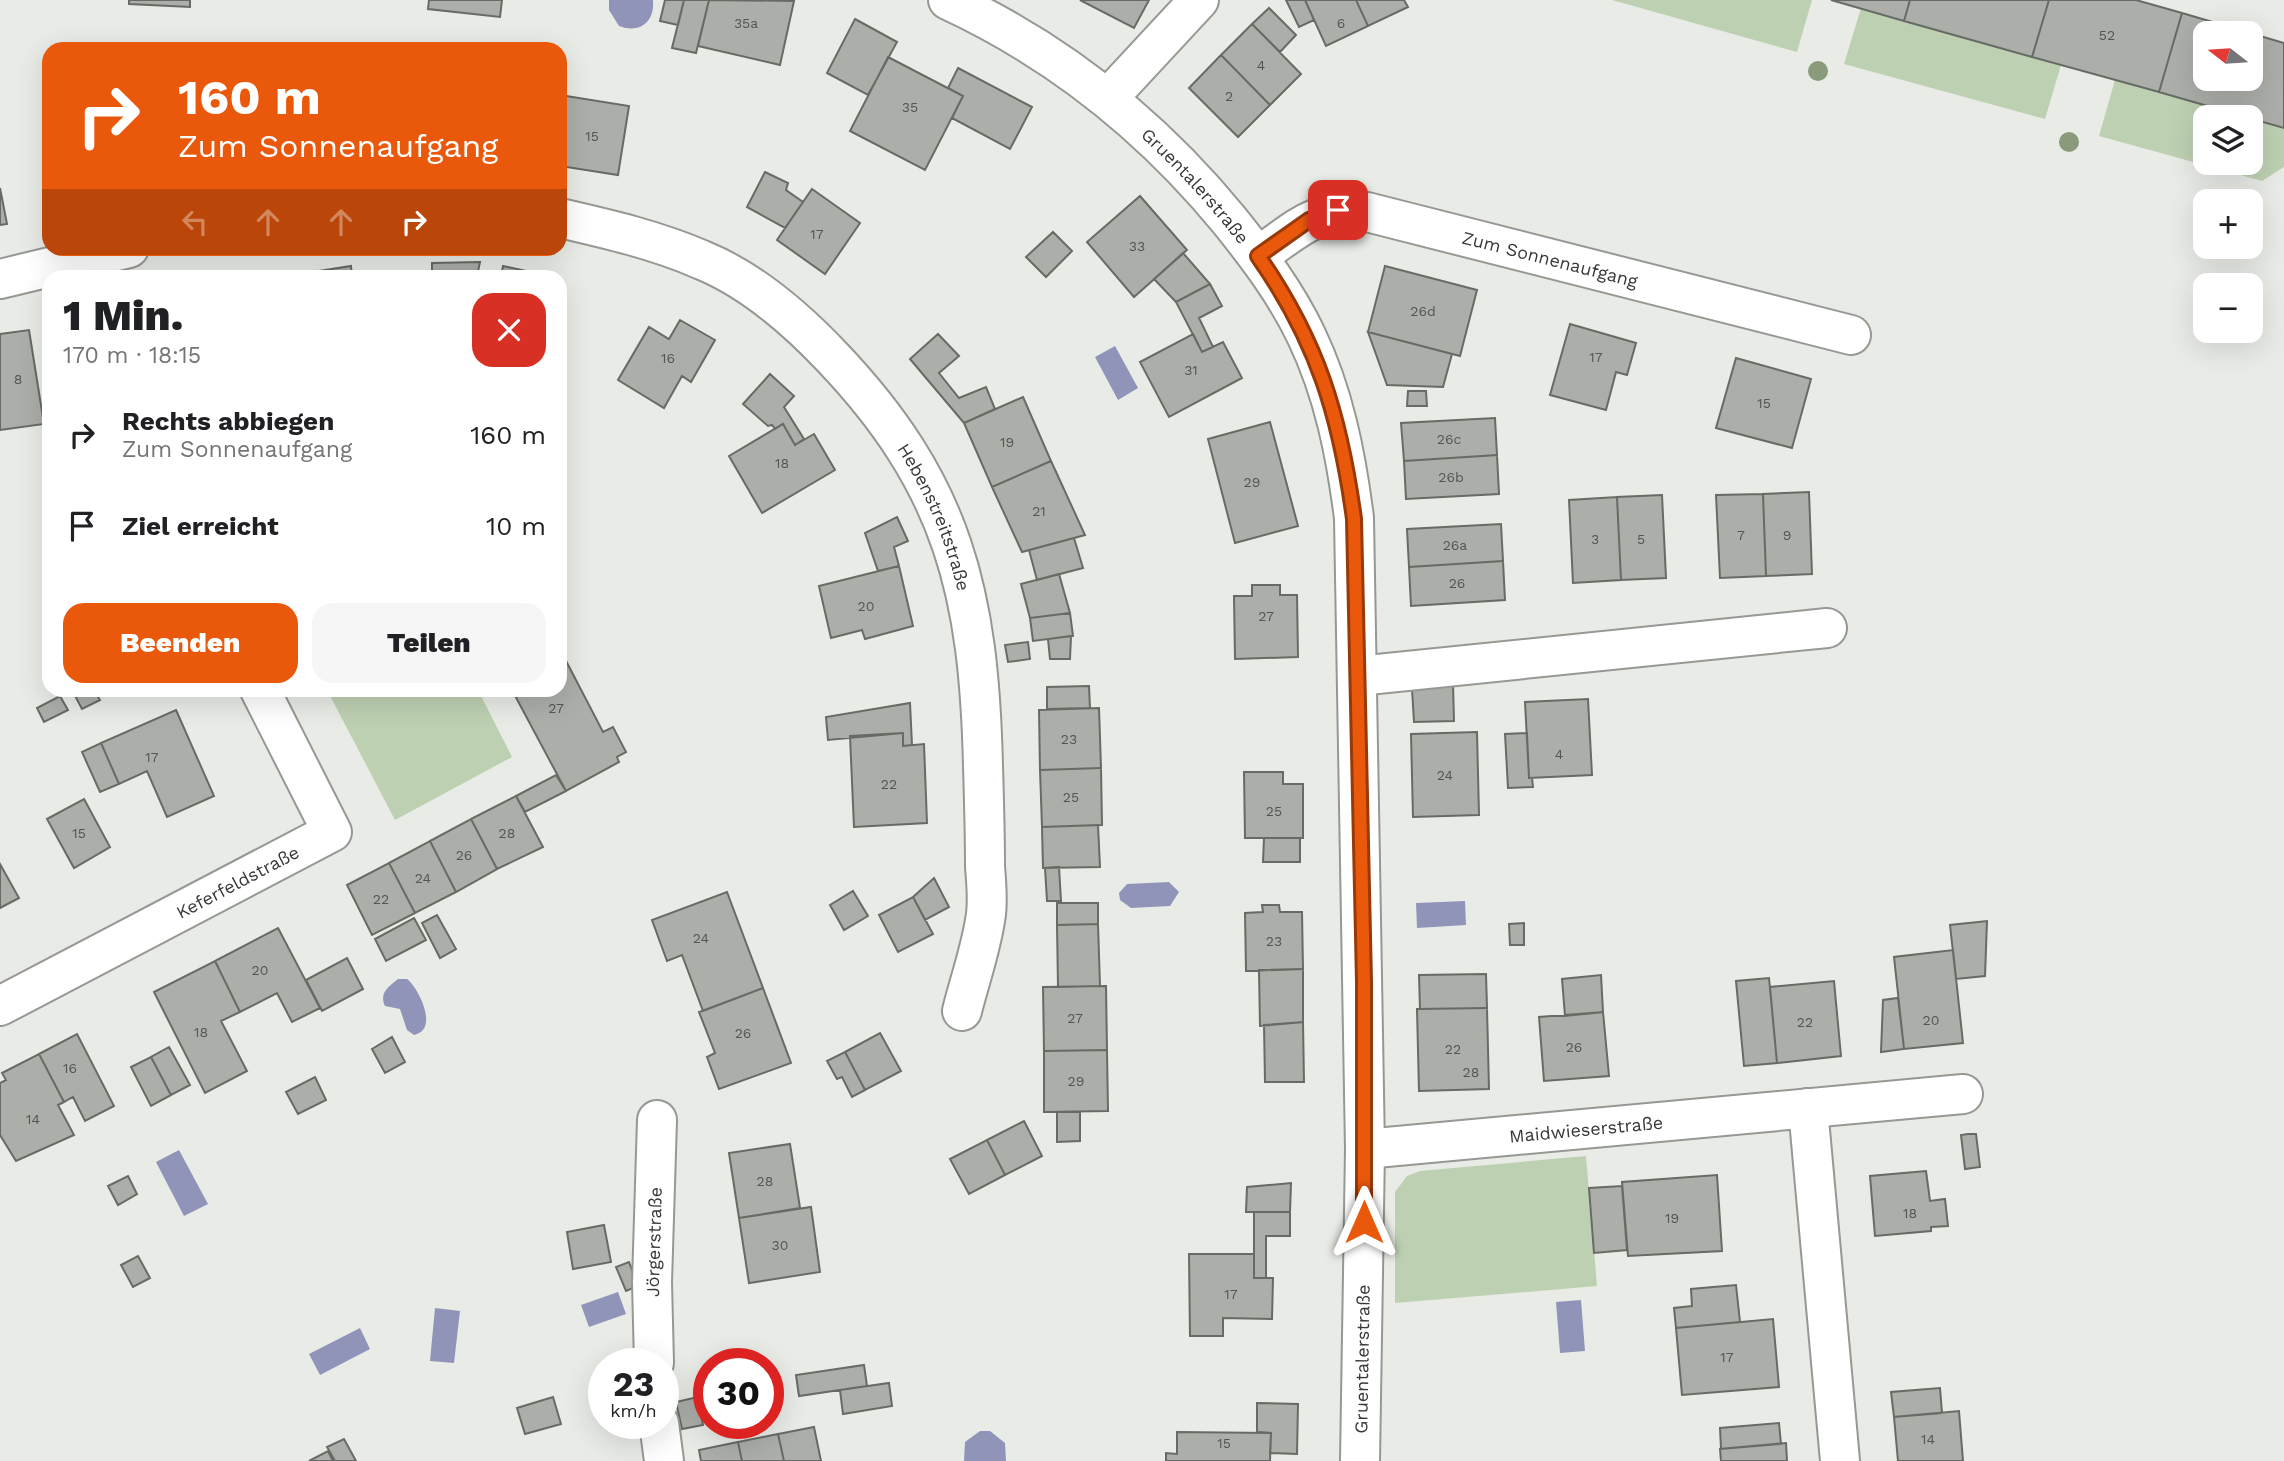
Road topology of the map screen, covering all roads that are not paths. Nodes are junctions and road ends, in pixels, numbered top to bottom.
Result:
1 (948, 0) edge
2 (1199, 0) edge
3 (1108, 97) junction
4 (567, 220) edge
5 (96, 256) edge
6 (1258, 256) junction
7 (0, 279) edge
8 (1851, 335) dead end
9 (1827, 628) dead end
10 (1358, 676) junction
11 (264, 697) edge
12 (0, 1006) edge
13 (962, 1011) dead end
14 (1963, 1094) dead end
15 (1808, 1108) junction
16 (657, 1120) dead end
17 (1365, 1149) junction
18 (654, 1348) edge
19 (661, 1439) edge
20 (664, 1461) edge
21 (1360, 1461) edge
22 (1840, 1461) edge

1 - 3 street, Gruentalerstraße
2 - 3 street
3 - 6 street, Gruentalerstraße
4 - 13 street, Hebenstreitstraße
5 - 7 street
6 - 8 street, Zum Sonnenaufgang
6 - 10 street, Gruentalerstraße
9 - 10 street
10 - 17 street, Gruentalerstraße
11 - 12 street, Keferfeldstraße
14 - 15 street, Maidwieserstraße
15 - 17 street, Maidwieserstraße
15 - 22 street
16 - 18 street, Jörgerstraße
17 - 21 street, Gruentalerstraße
19 - 20 street

